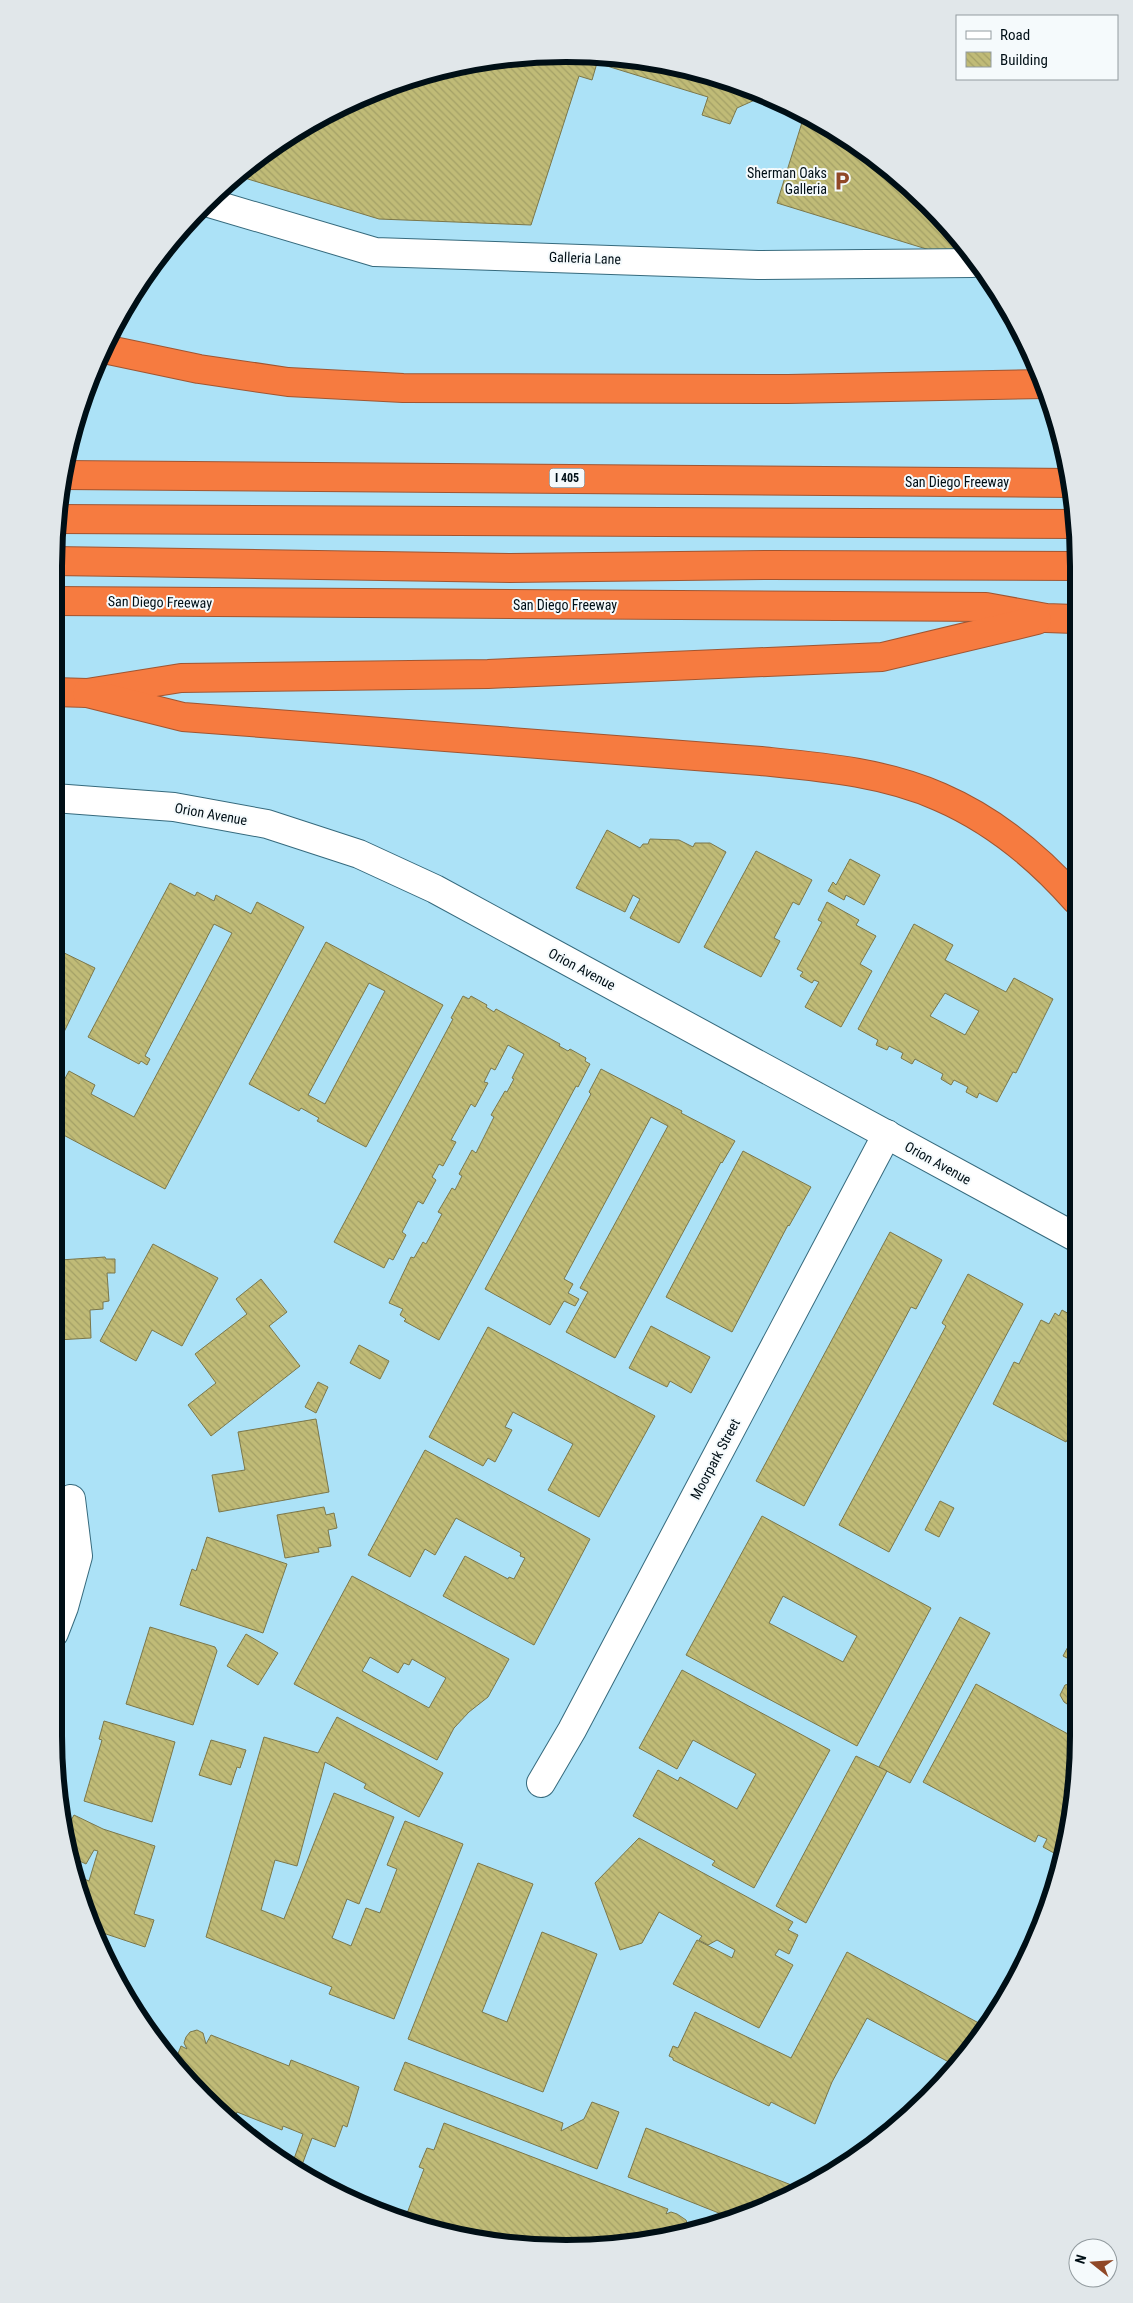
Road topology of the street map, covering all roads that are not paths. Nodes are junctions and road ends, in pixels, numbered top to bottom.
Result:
1 (216, 205) edge
2 (968, 263) edge
3 (111, 351) edge
4 (1036, 384) edge
5 (71, 475) edge
6 (1063, 482) edge
7 (65, 518) edge
8 (1068, 524) edge
9 (62, 561) edge
10 (1070, 566) edge
11 (62, 601) edge
12 (1046, 618) junction
13 (1070, 619) edge
14 (62, 692) edge
15 (87, 692) junction
16 (62, 799) edge
17 (1070, 893) edge
18 (887, 1134) junction
19 (1070, 1234) edge
20 (71, 1499) dead end
21 (62, 1612) edge
22 (541, 1783) dead end

1 - 2 street, Galleria Lane
3 - 4 highway
5 - 6 highway, San Diego Freeway / I 405
7 - 8 highway
9 - 10 highway
11 - 12 highway, San Diego Freeway
12 - 13 highway, San Diego Freeway
12 - 15 highway
14 - 15 highway
15 - 17 highway
16 - 18 street, Orion Avenue
18 - 19 street, Orion Avenue
18 - 22 street, Moorpark Street
20 - 21 street

